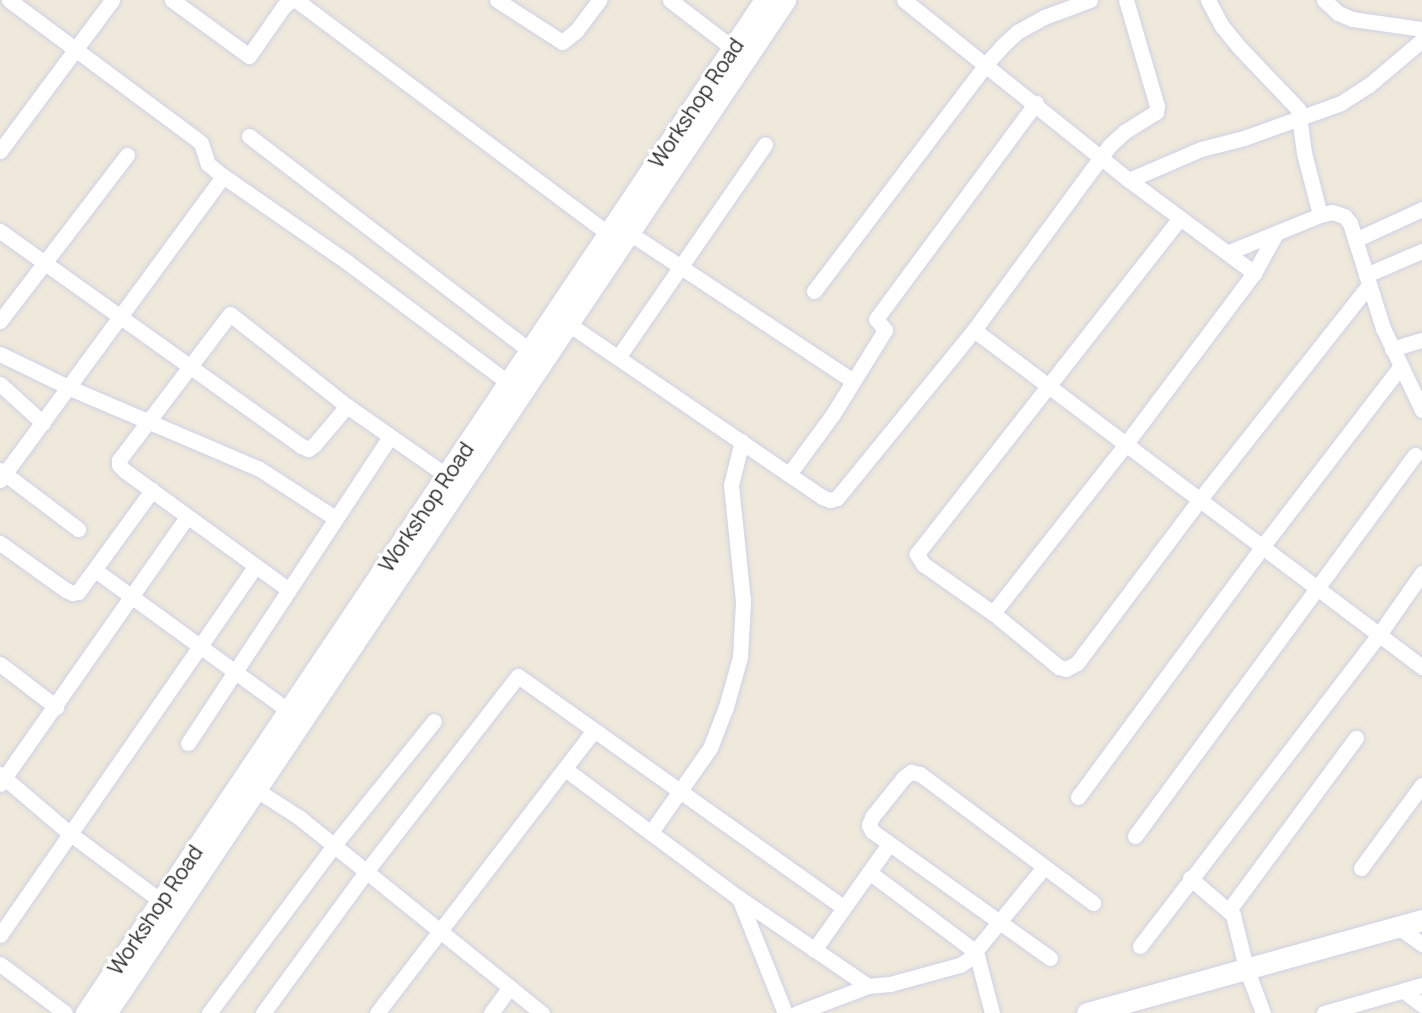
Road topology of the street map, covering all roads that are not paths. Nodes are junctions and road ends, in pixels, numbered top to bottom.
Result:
1 (9, 0) edge
2 (112, 0) edge
3 (172, 0) edge
4 (497, 0) edge
5 (598, 0) edge
6 (670, 0) edge
7 (765, 0) edge
8 (785, 0) edge
9 (904, 0) edge
10 (1090, 0) edge
11 (1126, 0) edge
12 (1208, 0) edge
13 (1324, 0) edge
14 (1422, 29) edge
15 (1422, 40) edge
16 (75, 50) junction
17 (739, 52) junction
18 (986, 63) junction
19 (1036, 103) junction
20 (1300, 119) junction
21 (249, 136) dead end
22 (765, 144) dead end
23 (0, 151) edge
24 (127, 155) dead end
25 (1101, 157) junction
26 (223, 176) junction
27 (1129, 180) junction
28 (1422, 209) edge
29 (1320, 215) junction
30 (1180, 218) junction
31 (0, 231) edge
32 (618, 233) junction
33 (1275, 235) junction
34 (1355, 240) junction
35 (1422, 251) edge
36 (1229, 252) junction
37 (44, 263) junction
38 (681, 267) junction
39 (1254, 273) junction
40 (1367, 280) junction
41 (814, 291) dead end
42 (119, 317) junction
43 (0, 321) edge
44 (567, 323) junction
45 (974, 330) junction
46 (1422, 340) edge
47 (1392, 349) junction
48 (530, 351) junction
49 (0, 354) edge
50 (619, 356) junction
51 (190, 366) junction
52 (1400, 367) junction
53 (853, 381) junction
54 (509, 383) junction
55 (0, 384) edge
56 (1048, 386) junction
57 (70, 388) junction
58 (347, 406) junction
59 (1422, 410) edge
60 (149, 422) junction
61 (43, 423) junction
62 (390, 436) junction
63 (742, 441) junction
64 (1125, 445) junction
65 (1415, 455) dead end
66 (789, 474) junction
67 (2, 475) edge
68 (447, 476) junction
69 (152, 490) junction
70 (1200, 499) junction
71 (187, 517) junction
72 (335, 519) junction
73 (78, 529) dead end
74 (0, 543) edge
75 (1262, 547) junction
76 (255, 567) junction
77 (95, 570) junction
78 (1422, 573) edge
79 (1318, 588) junction
80 (289, 590) junction
81 (132, 596) junction
82 (993, 613) junction
83 (1378, 636) junction
84 (200, 646) junction
85 (1420, 662) edge
86 (0, 664) edge
87 (235, 672) junction
88 (56, 706) junction
89 (295, 716) junction
90 (434, 721) dead end
91 (593, 732) junction
92 (1356, 738) dead end
93 (188, 743) dead end
94 (565, 769) junction
95 (1, 778) edge
96 (255, 789) junction
97 (680, 791) junction
98 (1420, 794) edge
99 (1078, 797) dead end
100 (651, 832) junction
101 (69, 833) junction
102 (1135, 836) dead end
103 (889, 844) junction
104 (334, 845) junction
105 (1044, 867) junction
106 (1361, 868) dead end
107 (869, 872) junction
108 (365, 873) junction
109 (1190, 878) junction
110 (739, 898) junction
111 (161, 901) junction
112 (1093, 903) dead end
113 (844, 908) junction
114 (1229, 910) junction
115 (1422, 920) edge
116 (999, 924) junction
117 (1397, 927) junction
118 (439, 930) junction
119 (0, 935) edge
120 (1422, 944) edge
121 (1140, 946) dead end
122 (814, 950) junction
123 (976, 952) junction
124 (1050, 958) dead end
125 (0, 965) edge
126 (1246, 968) junction
127 (1422, 985) edge
128 (867, 986) junction
129 (510, 987) junction
130 (1404, 991) junction
131 (1422, 1005) edge
132 (1331, 1012) edge
133 (65, 1013) edge
134 (86, 1013) edge
135 (106, 1013) edge
136 (209, 1013) edge
137 (262, 1013) edge
138 (377, 1013) edge
139 (491, 1013) edge
140 (542, 1013) edge
141 (785, 1013) edge
142 (797, 1013) edge
143 (992, 1013) edge
144 (1087, 1013) edge
145 (1263, 1013) edge

1 - 16 street
2 - 16 street
3 - 32 street
4 - 5 street
6 - 17 street
7 - 17 main road, Workshop Road
8 - 17 main road, Workshop Road
9 - 18 street
10 - 18 street
11 - 25 street
12 - 20 street
13 - 14 street
15 - 20 street
16 - 23 street
16 - 26 street
17 - 32 main road, Workshop Road
18 - 19 street
18 - 41 street
19 - 25 street
19 - 53 street
20 - 27 street
20 - 29 street
21 - 48 street
22 - 38 street
24 - 37 street
25 - 27 street
25 - 45 street
26 - 42 street
26 - 54 street
27 - 30 street
28 - 34 street
29 - 33 street
29 - 34 street
30 - 36 street
30 - 56 street
31 - 37 street
32 - 38 street
32 - 44 main road, Workshop Road
32 - 48 main road, Workshop Road
33 - 36 street
33 - 39 street
34 - 40 street
35 - 40 street
36 - 39 street
37 - 42 street
37 - 43 street
38 - 50 street
38 - 53 street
39 - 64 street
40 - 47 street
40 - 70 street
42 - 51 street
42 - 57 street
44 - 50 street
44 - 89 main road, Workshop Road
45 - 56 street
45 - 66 street
46 - 47 street
47 - 52 street
48 - 54 main road, Workshop Road
49 - 57 street
50 - 63 street
51 - 58 street
51 - 58 street
51 - 60 street
52 - 59 street
52 - 75 street
53 - 66 street
54 - 68 main road, Workshop Road
55 - 61 street
56 - 64 street
56 - 82 street
57 - 60 street
57 - 61 street
58 - 62 street
60 - 69 street
60 - 72 street
61 - 67 street
62 - 68 street
62 - 72 street
63 - 66 street
63 - 97 street
64 - 70 street
64 - 82 street
65 - 79 street
67 - 73 street
68 - 89 main road, Workshop Road
69 - 71 street
69 - 77 street
70 - 75 street
70 - 82 street
71 - 76 street
71 - 81 street
72 - 80 street
74 - 77 street
75 - 79 street
75 - 99 street
76 - 80 street
76 - 84 street
77 - 81 street
78 - 83 street
79 - 83 street
79 - 102 street
80 - 87 street
81 - 84 street
81 - 88 street
83 - 85 street
83 - 109 street
84 - 87 street
84 - 101 street
86 - 88 street
87 - 89 street
87 - 93 street
88 - 95 street
89 - 96 main road, Workshop Road
89 - 111 main road, Workshop Road
90 - 104 street
91 - 94 street
91 - 97 street
91 - 108 street
92 - 114 street
94 - 100 street
94 - 118 street
95 - 101 street
96 - 104 street
96 - 135 main road, Workshop Road
97 - 100 street
97 - 113 street
98 - 106 street
100 - 110 street
101 - 111 street
101 - 119 street
103 - 105 street
103 - 107 street
103 - 116 street
104 - 108 street
104 - 136 street
105 - 112 street
105 - 116 street
107 - 113 street
107 - 123 street
108 - 118 street
108 - 137 street
109 - 114 street
109 - 121 street
110 - 122 street
110 - 141 street
111 - 134 main road, Workshop Road
113 - 122 street
114 - 126 street
115 - 117 main road
116 - 123 street
116 - 124 street
117 - 120 street
117 - 126 main road
118 - 129 street
118 - 138 street
122 - 128 street
123 - 128 street
123 - 143 street
125 - 133 street
126 - 144 main road
126 - 145 street
127 - 130 street
128 - 142 street
129 - 139 street
129 - 140 street
130 - 131 street
130 - 132 street

